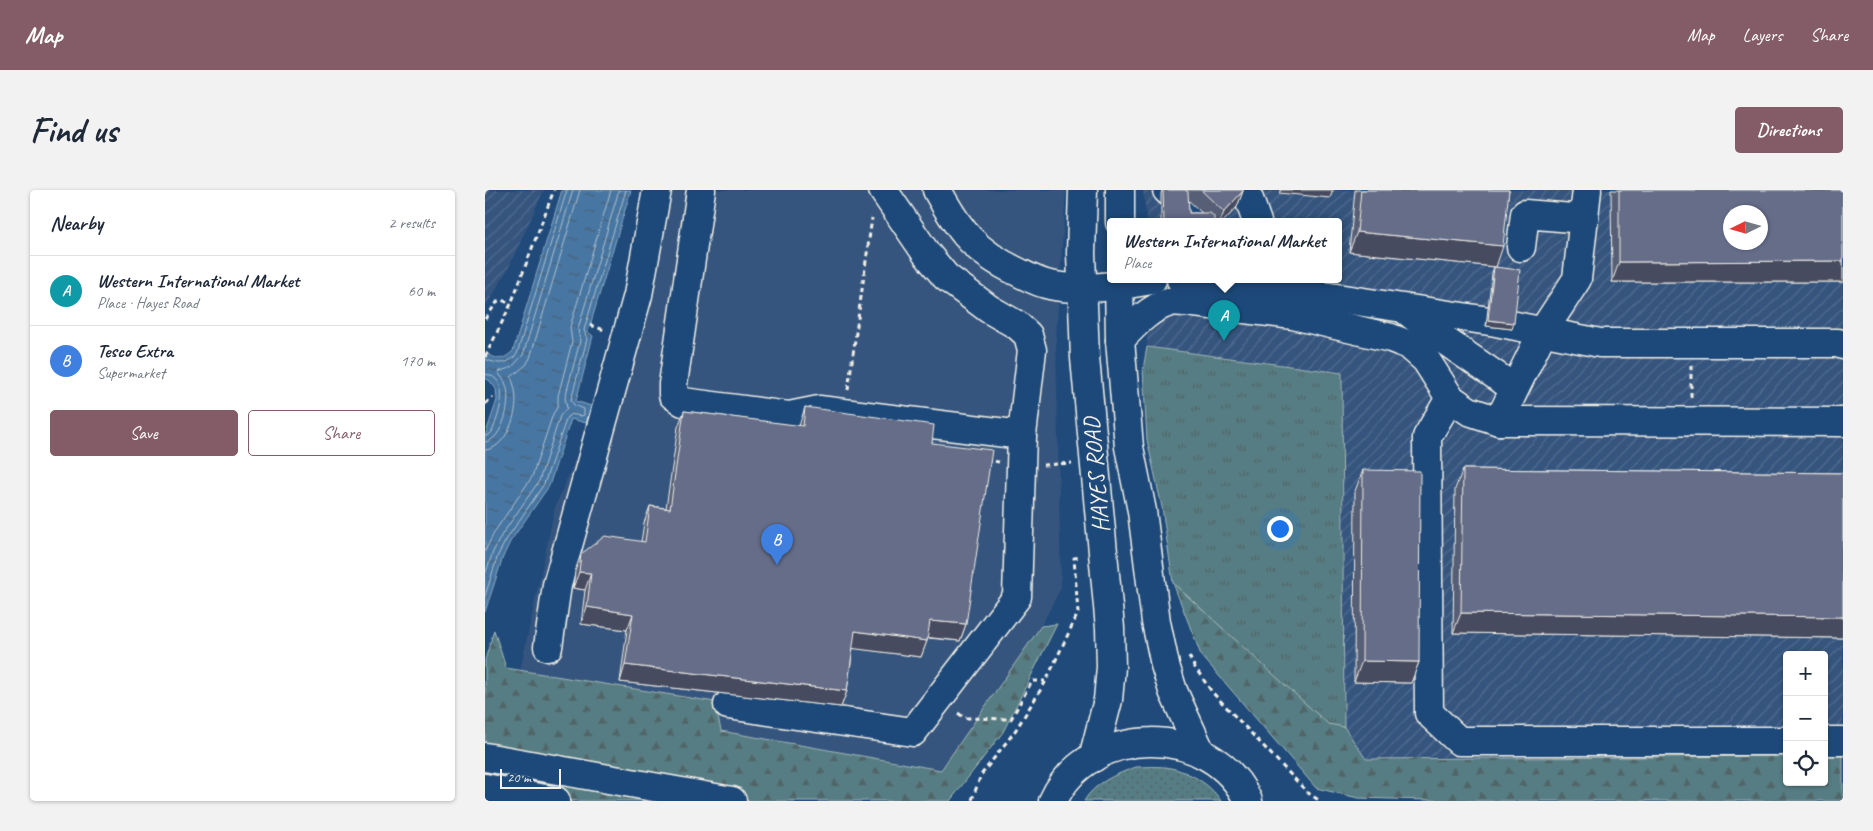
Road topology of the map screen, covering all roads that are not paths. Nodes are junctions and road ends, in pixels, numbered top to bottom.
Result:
1 (1083, 190) edge
2 (1120, 190) edge
3 (1167, 190) edge
4 (1240, 190) edge
5 (1587, 190) edge
6 (657, 194) edge
7 (948, 197) edge
8 (700, 198) edge
9 (878, 199) edge
10 (1120, 218) edge
11 (1196, 218) edge
12 (1256, 218) edge
13 (1584, 219) junction
14 (1521, 247) dead end
15 (1112, 283) edge
16 (1119, 283) edge
17 (1198, 283) edge
18 (1082, 287) junction
19 (1256, 293) edge
20 (1406, 310) junction
21 (1543, 331) junction
22 (1120, 340) junction
23 (1843, 345) edge
24 (1514, 388) junction
25 (1450, 398) junction
26 (1499, 421) junction
27 (1843, 422) edge
28 (1022, 435) junction
29 (548, 647) dead end
30 (728, 705) dead end
31 (1783, 741) edge
32 (1828, 741) edge
33 (1843, 741) edge
34 (1201, 753) junction
35 (485, 757) edge
36 (1093, 758) junction
37 (485, 788) edge
38 (1059, 790) edge
39 (1250, 798) edge
40 (556, 801) edge
41 (731, 801) edge
42 (1036, 801) edge

1 - 18 main road, HAYES ROAD
2 - 10 main road
3 - 11 main road
4 - 12 main road
5 - 13 main road
6 - 8 main road
6 - 29 main road
7 - 18 main road
8 - 28 main road
9 - 28 main road
13 - 14 main road
13 - 21 main road
15 - 18 main road
16 - 22 main road, HAYES ROAD
17 - 19 main road
18 - 36 main road, HAYES ROAD
19 - 20 main road
19 - 22 main road
19 - 25 main road
20 - 21 main road
20 - 24 main road
21 - 23 main road
21 - 24 main road
22 - 34 main road, HAYES ROAD
24 - 26 main road
25 - 26 main road
25 - 31 main road
26 - 27 main road
28 - 30 main road
32 - 33 main road
34 - 36 main road
34 - 39 main road
35 - 41 main road
36 - 38 main road
37 - 40 main road
38 - 42 main road

